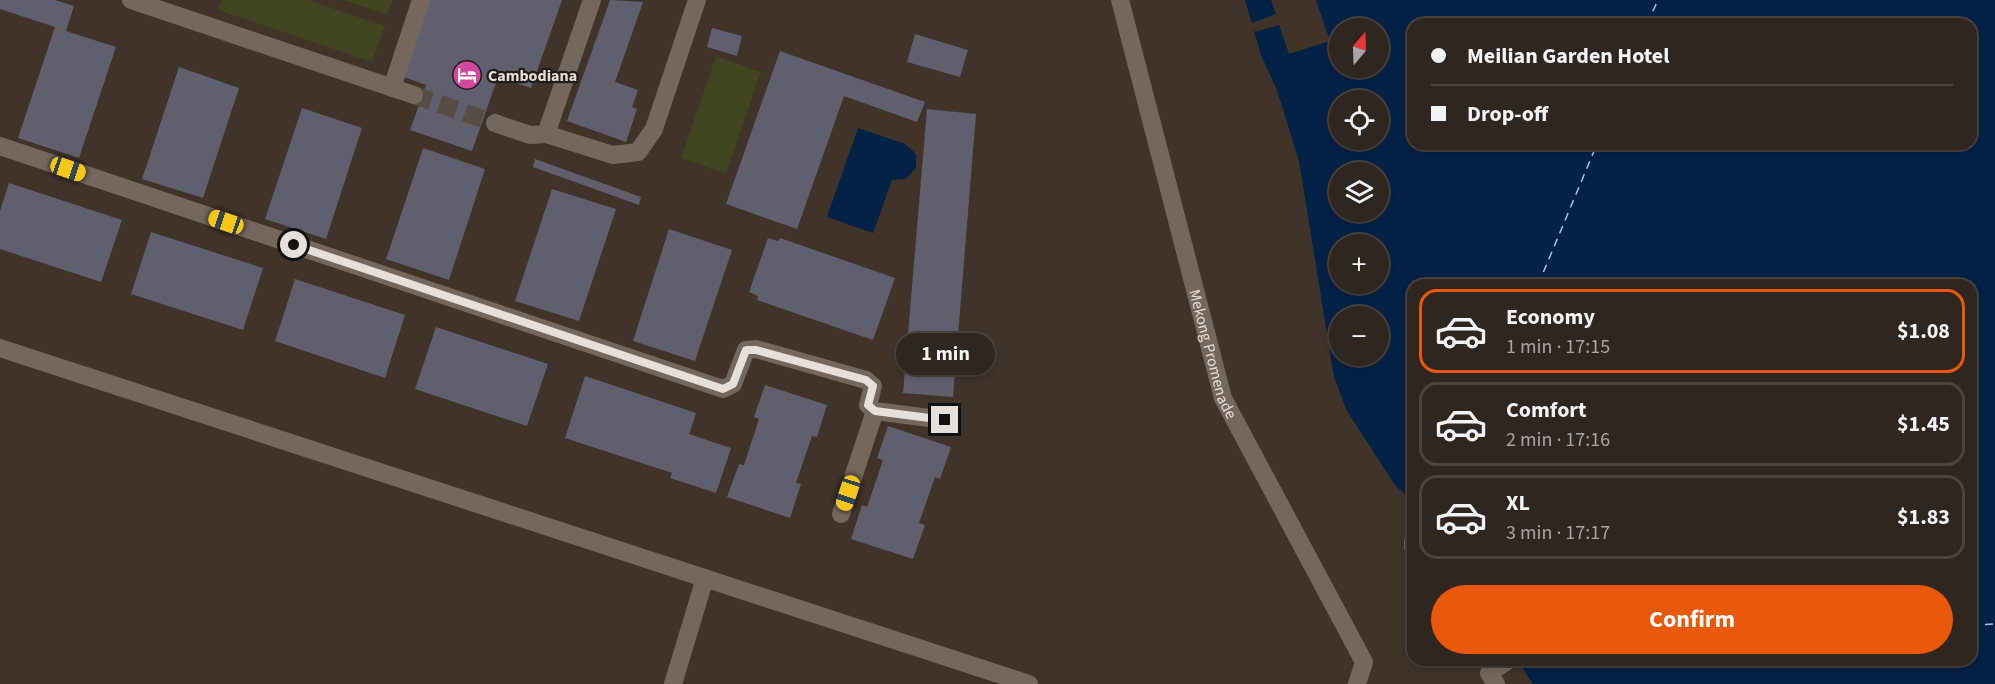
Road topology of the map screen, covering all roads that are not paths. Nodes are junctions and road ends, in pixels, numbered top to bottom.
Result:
1 (131, 0) edge
2 (421, 0) edge
3 (591, 0) edge
4 (697, 0) edge
5 (1120, 0) edge
6 (392, 88) junction
7 (414, 95) tunnel mouth
8 (495, 123) tunnel mouth
9 (546, 134) junction
10 (0, 146) edge
11 (0, 348) edge
12 (875, 411) junction
13 (945, 420) dead end
14 (841, 514) dead end
15 (705, 578) junction
16 (1357, 683) edge
17 (673, 684) edge
18 (1029, 684) edge

1 - 6 street
2 - 6 street
3 - 9 street
4 - 9 street
5 - 16 street, Mekong Promenade
6 - 7 street
8 - 9 street
10 - 12 street
11 - 15 street
12 - 13 street
12 - 14 street
15 - 17 street
15 - 18 street

